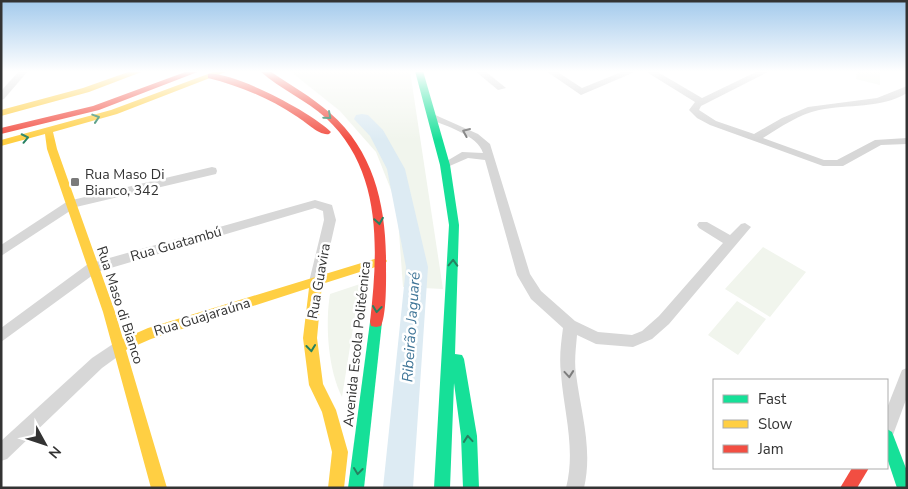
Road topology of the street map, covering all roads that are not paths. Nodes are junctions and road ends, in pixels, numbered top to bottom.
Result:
1 (72, 94) edge
2 (109, 94) edge
3 (135, 94) edge
4 (164, 94) edge
5 (259, 94) edge
6 (297, 94) edge
7 (426, 94) edge
8 (688, 94) edge
9 (719, 94) edge
10 (896, 94) edge
11 (702, 102) junction
12 (1, 113) edge
13 (433, 117) junction
14 (1, 121) edge
15 (1, 131) edge
16 (49, 133) junction
17 (754, 139) junction
18 (907, 141) edge
19 (1, 143) edge
20 (489, 157) junction
21 (445, 165) junction
22 (212, 171) dead end
23 (372, 181) junction
24 (72, 204) junction
25 (330, 220) joint
26 (703, 225) dead end
27 (746, 227) dead end
28 (732, 242) junction
29 (1, 251) edge
30 (381, 261) junction
31 (94, 268) junction
32 (316, 282) junction
33 (451, 312) junction
34 (570, 326) junction
35 (1, 336) edge
36 (119, 347) junction
37 (907, 375) edge
38 (888, 426) edge
39 (888, 440) edge
40 (1, 453) edge
41 (861, 469) edge
42 (159, 488) edge
43 (336, 488) edge
44 (356, 488) edge
45 (442, 488) edge
46 (471, 488) edge
47 (575, 488) edge
48 (848, 488) edge
49 (905, 488) edge

1 - 12 main road
2 - 14 main road
3 - 15 main road
16 -> 4 main road
5 - 23 main road
6 -> 23 main road, Avenida Escola Politécnica
7 - 13 main road
8 - 11 street
9 - 11 street
10 - 17 street
11 - 17 street
20 -> 13 street
13 - 21 main road
19 -> 16 main road
16 - 24 main road, Rua Maso di Bianco
17 - 18 street
20 - 21 street
20 - 34 street
33 -> 21 main road
22 - 24 street
23 -> 30 main road, Avenida Escola Politécnica
24 - 29 street
24 - 31 main road, Rua Maso di Bianco
25 - 31 street, Rua Guatambú
25 - 32 street, Rua Guavira
26 - 28 street
27 - 28 street
28 - 34 street
30 - 32 main road, Rua Guajaraúna
30 -> 44 main road, Avenida Escola Politécnica
31 - 35 street, Rua Guatambú
31 - 36 main road, Rua Maso di Bianco
32 - 36 main road, Rua Guajaraúna
32 -> 43 main road, Rua Guavira
33 - 45 main road
46 -> 33 main road
34 -> 47 street
36 - 40 street, Rua Guajaraúna
36 - 42 main road, Rua Maso di Bianco
37 - 38 street
39 - 49 main road
41 - 48 main road

